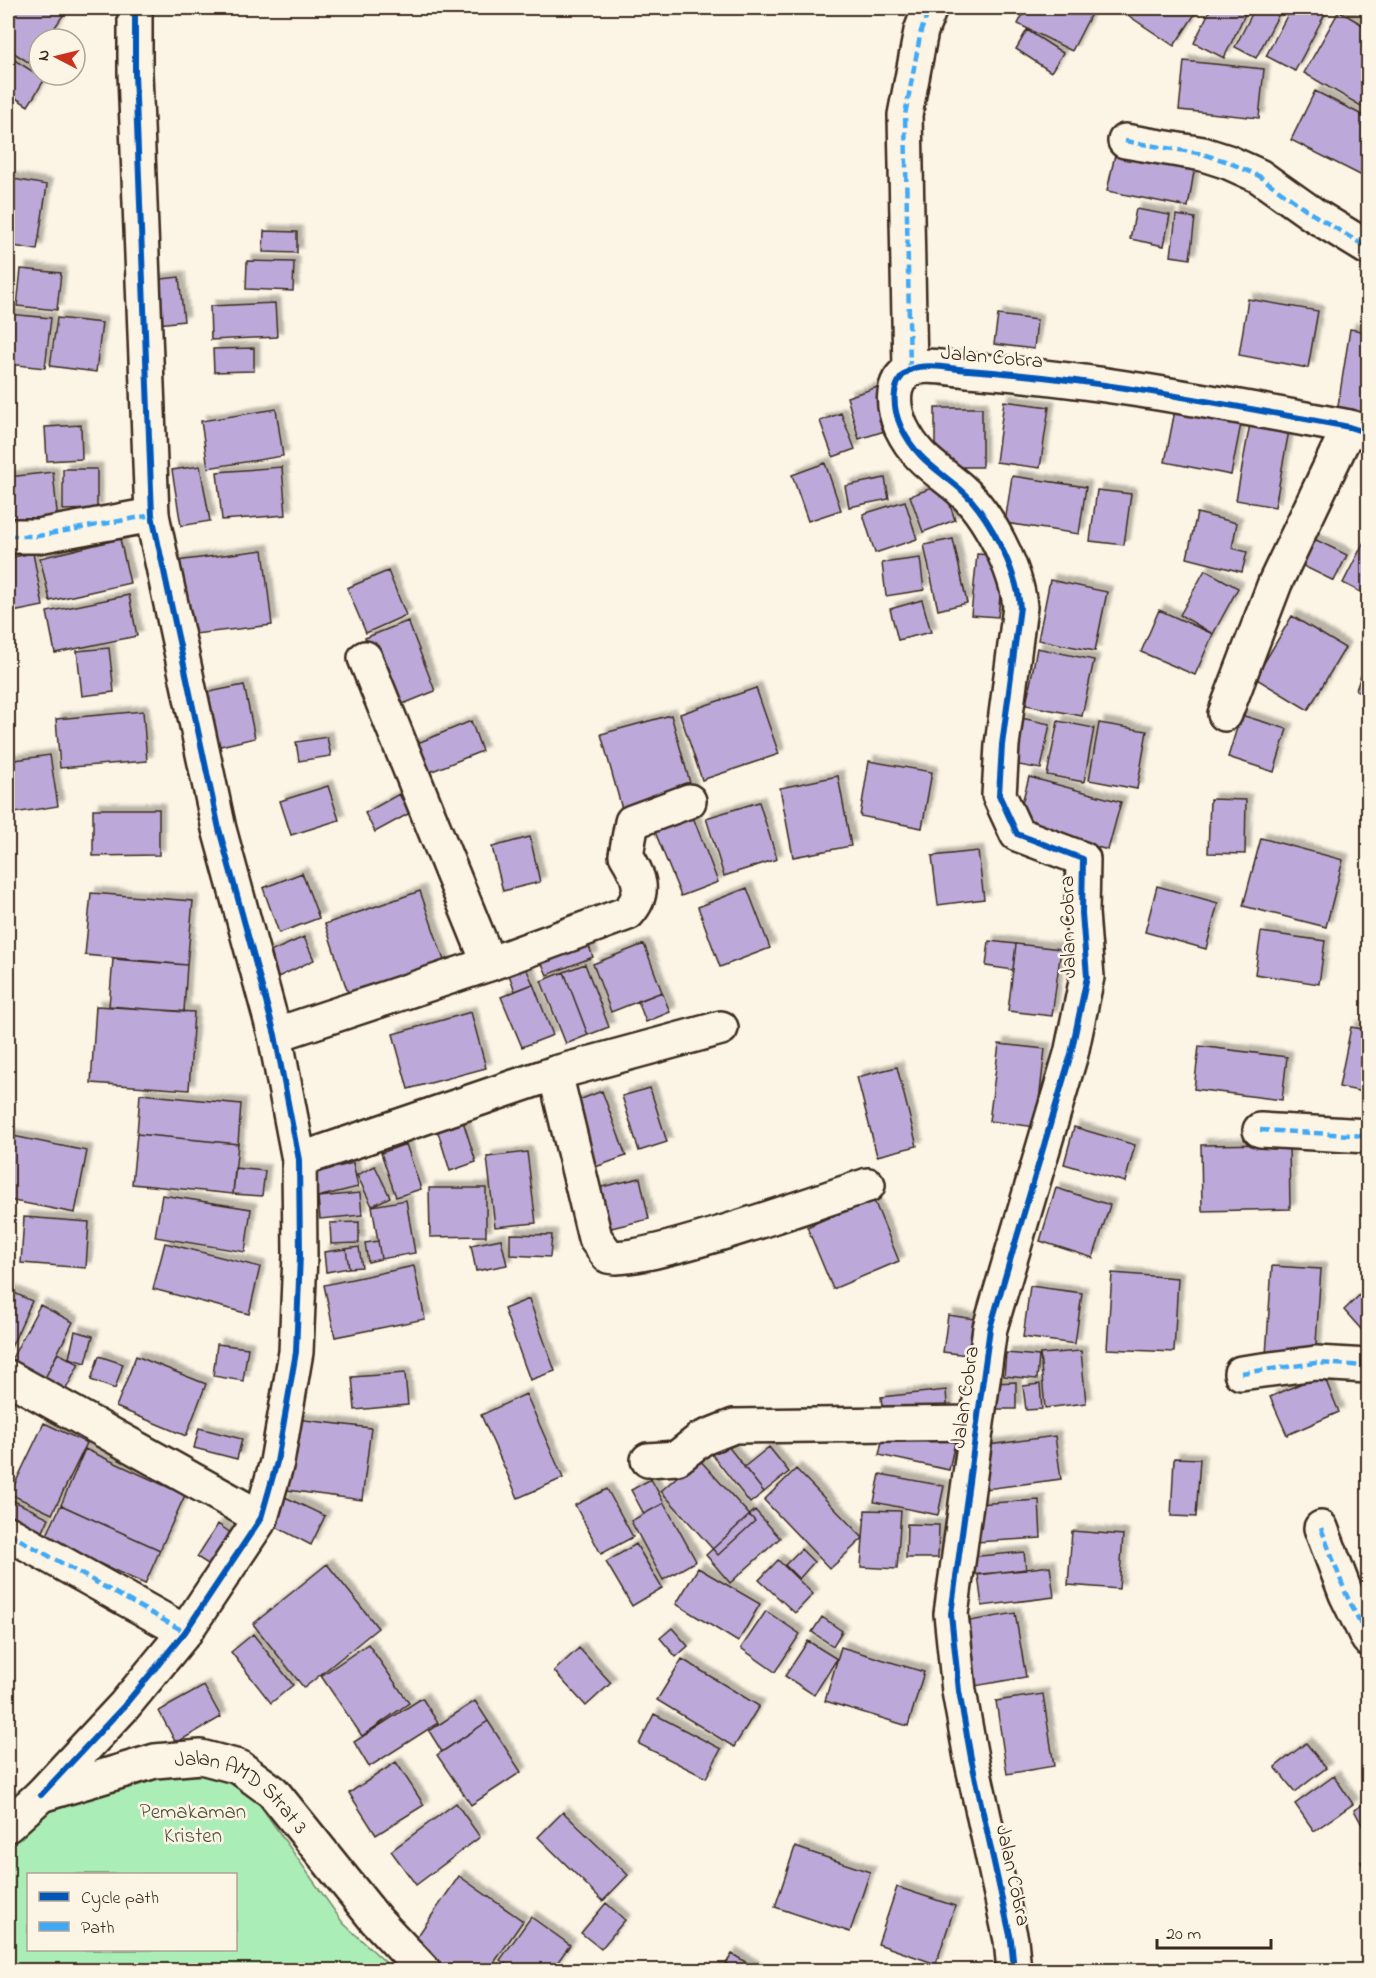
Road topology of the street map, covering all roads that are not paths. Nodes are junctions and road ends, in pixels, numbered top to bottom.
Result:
1 (135, 8) edge
2 (930, 8) edge
3 (1125, 141) dead end
4 (1368, 248) edge
5 (910, 370) junction
6 (1359, 430) edge
7 (152, 515) junction
8 (8, 536) edge
9 (365, 658) dead end
10 (1225, 714) dead end
11 (689, 801) dead end
12 (489, 964) junction
13 (721, 1028) dead end
14 (275, 1035) junction
15 (555, 1073) junction
16 (1260, 1130) dead end
17 (1368, 1136) edge
18 (299, 1160) junction
19 (868, 1185) dead end
20 (1368, 1366) edge
21 (1241, 1373) dead end
22 (8, 1377) edge
23 (976, 1423) junction
24 (648, 1460) dead end
25 (261, 1518) junction
26 (1321, 1528) dead end
27 (8, 1533) edge
28 (185, 1632) junction
29 (1368, 1639) edge
30 (41, 1796) junction
31 (8, 1826) edge
32 (423, 1971) edge
33 (1014, 1971) edge

1 - 7 street
2 - 5 street
3 - 4 street
5 - 6 street, Jalan Cobra
5 - 23 street, Jalan Cobra
6 - 10 street
7 - 8 street
7 - 14 street
9 - 12 street
11 - 12 street
12 - 14 street
13 - 15 street
14 - 18 street
15 - 18 street
15 - 19 street
16 - 17 street
18 - 25 street
20 - 21 street
22 - 25 street
23 - 24 street
23 - 33 street, Jalan Cobra
25 - 28 street
26 - 29 street
27 - 28 street
28 - 30 street
30 - 31 street, Jalan AMD Strat 3
30 - 32 street, Jalan AMD Strat 3

